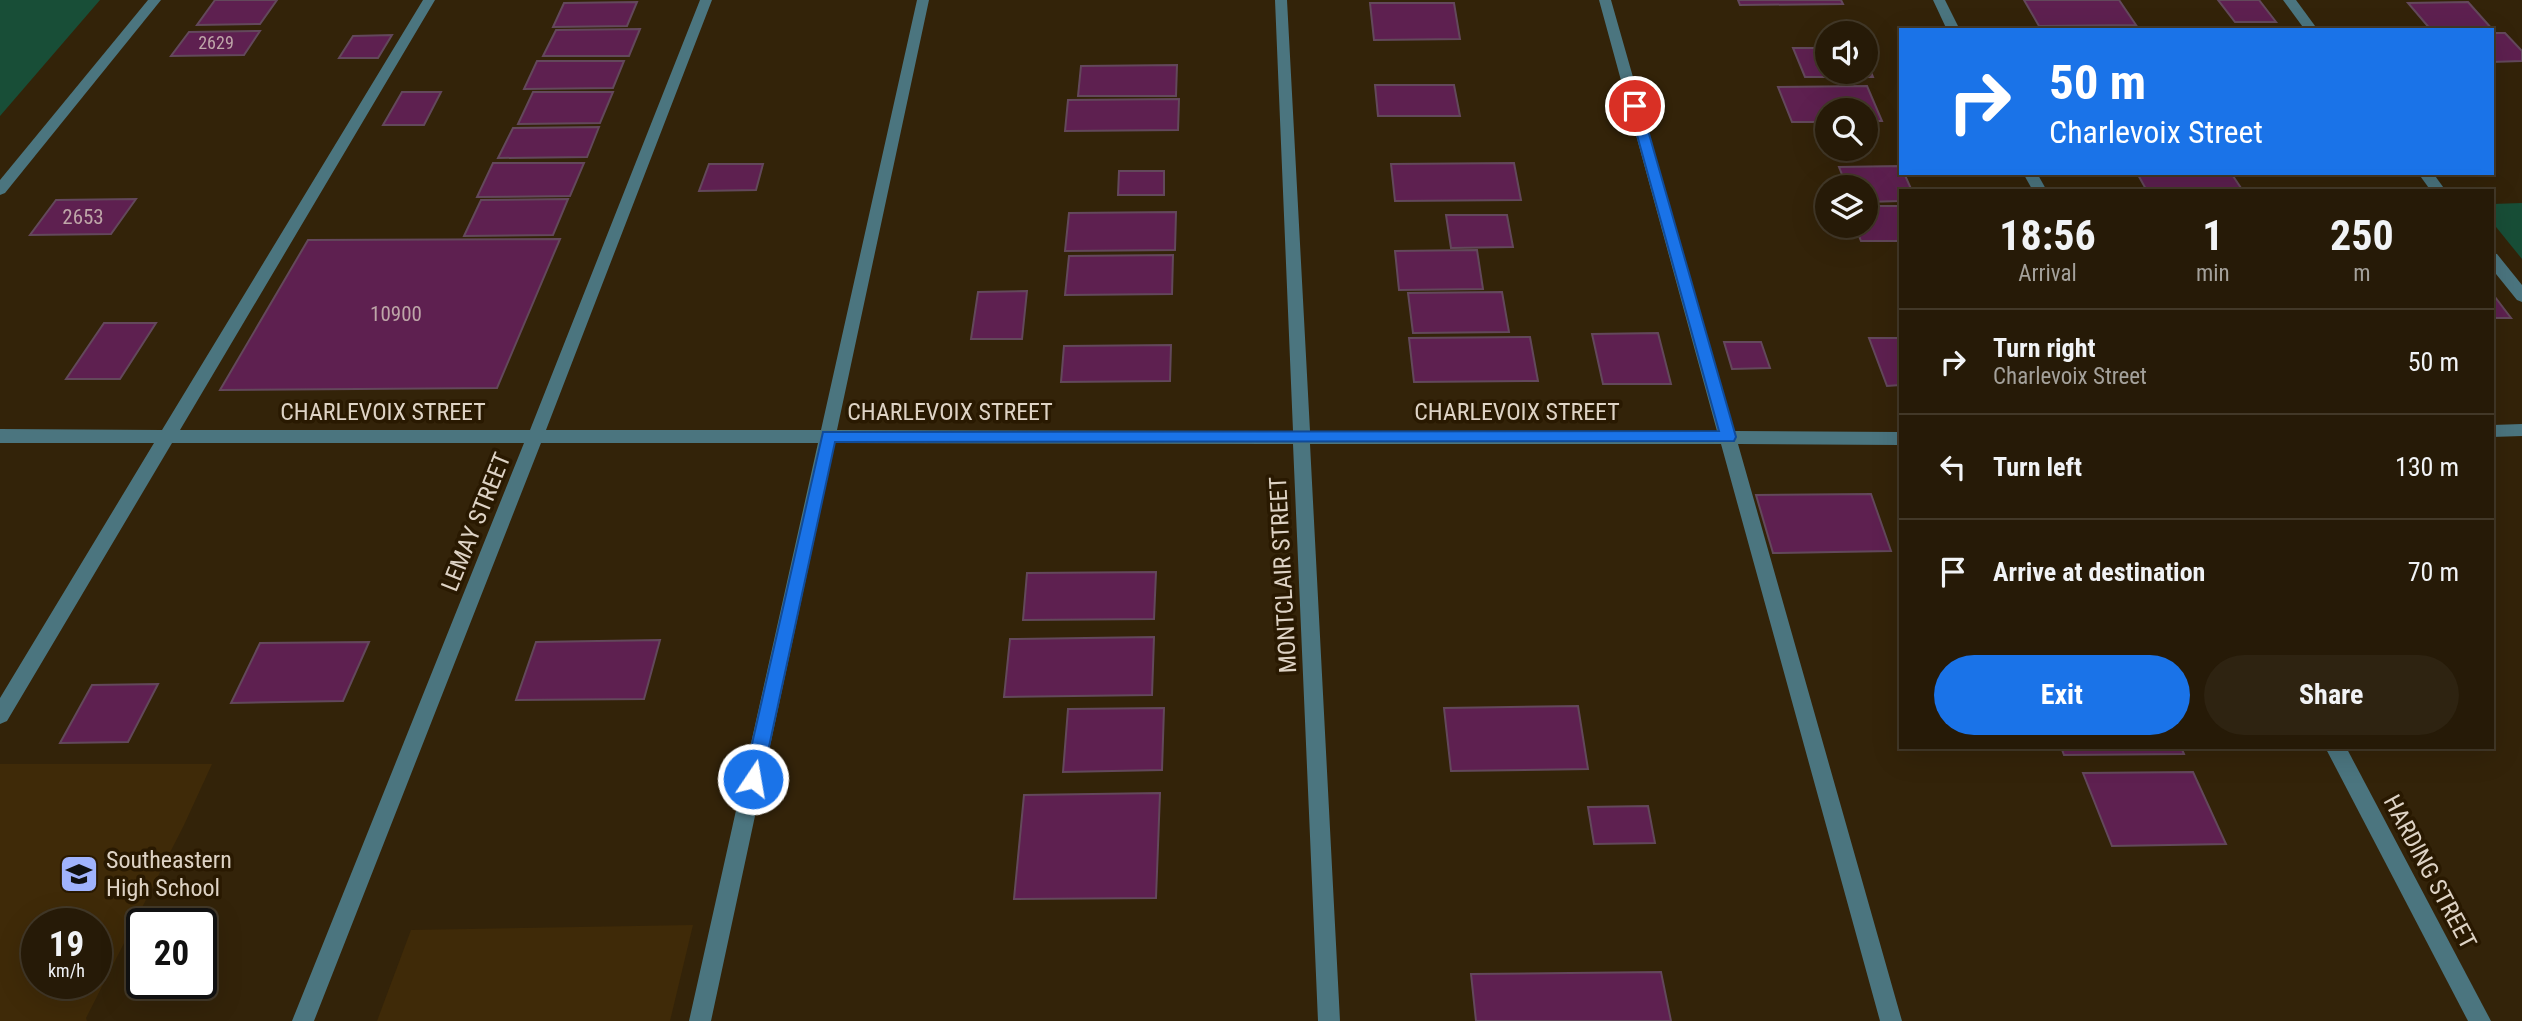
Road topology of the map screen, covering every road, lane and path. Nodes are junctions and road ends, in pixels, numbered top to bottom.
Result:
1 (155, 0) edge
2 (429, 0) edge
3 (706, 0) edge
4 (923, 0) edge
5 (1281, 0) edge
6 (1605, 0) edge
7 (1939, 0) edge
8 (2289, 0) edge
9 (1953, 28) edge
10 (2310, 28) edge
11 (0, 190) edge
12 (2494, 261) edge
13 (2522, 296) edge
14 (2522, 430) edge
15 (2494, 431) edge
16 (0, 436) edge
17 (168, 436) junction
18 (828, 436) junction
19 (1301, 436) junction
20 (536, 437) junction
21 (1728, 437) junction
22 (1899, 438) edge
23 (0, 715) edge
24 (2336, 749) edge
25 (303, 1021) edge
26 (700, 1021) edge
27 (1329, 1021) edge
28 (1891, 1021) edge
29 (2480, 1021) edge

1 - 11 street
2 - 17 street
3 - 20 street, LEMAY STREET
4 - 18 street
5 - 19 street, MONTCLAIR STREET
6 - 21 street
7 - 9 street
8 - 10 street
12 - 13 street
14 - 15 street
16 - 17 street, CHARLEVOIX STREET
17 - 20 street, CHARLEVOIX STREET
17 - 23 street
18 - 19 street, CHARLEVOIX STREET
18 - 20 street, CHARLEVOIX STREET
18 - 26 street
19 - 21 street, CHARLEVOIX STREET
19 - 27 street, MONTCLAIR STREET
20 - 25 street, LEMAY STREET
21 - 22 street, CHARLEVOIX STREET
21 - 28 street
24 - 29 street, HARDING STREET

